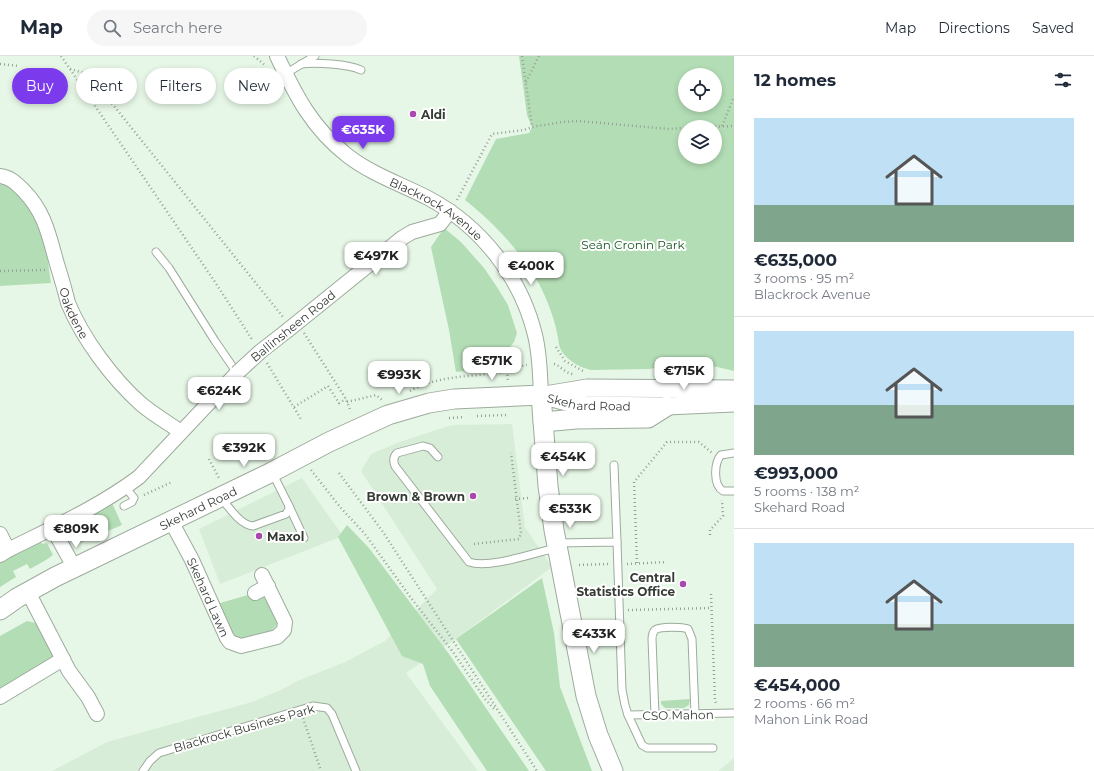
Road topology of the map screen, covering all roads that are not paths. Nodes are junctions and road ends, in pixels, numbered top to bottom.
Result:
1 (277, 56) edge
2 (315, 56) edge
3 (301, 64) junction
4 (361, 70) dead end
5 (286, 74) junction
6 (0, 176) edge
7 (453, 207) junction
8 (156, 252) dead end
9 (237, 373) junction
10 (734, 389) edge
11 (541, 395) junction
12 (734, 403) edge
13 (667, 406) junction
14 (543, 422) junction
15 (181, 432) junction
16 (734, 454) edge
17 (438, 457) dead end
18 (614, 464) dead end
19 (272, 472) junction
20 (220, 489) junction
21 (734, 491) edge
22 (130, 493) junction
23 (124, 506) dead end
24 (289, 506) junction
25 (171, 521) junction
26 (52, 528) junction
27 (0, 534) edge
28 (304, 538) dead end
29 (617, 542) junction
30 (558, 545) junction
31 (4, 552) edge
32 (74, 568) junction
33 (28, 592) junction
34 (255, 593) dead end
35 (0, 610) edge
36 (63, 659) junction
37 (0, 697) edge
38 (734, 713) edge
39 (97, 714) dead end
40 (695, 714) junction
41 (628, 715) junction
42 (655, 715) junction
43 (713, 748) dead end
44 (145, 770) edge
45 (356, 771) edge
46 (613, 771) edge

1 - 5 street, Blackrock Avenue
2 - 3 lane
3 - 4 lane
3 - 5 lane
5 - 7 street, Blackrock Avenue
6 - 15 street, Oakdene
7 - 9 street, Ballinsheen Road, bridge
7 - 11 street, Blackrock Avenue
8 - 9 lane
9 - 15 street, Ballinsheen Road
10 - 11 street, Skehard Road
11 - 13 street, Skehard Road
11 - 14 main road
11 - 19 main road, Skehard Road
12 - 13 street, Skehard Road
13 - 14 main road
14 - 30 main road
15 - 22 street, Ballinsheen Road
16 - 21 lane
17 - 30 lane
18 - 29 lane, CSO Mahon
19 - 20 main road, Skehard Road
19 - 24 lane
20 - 24 lane
20 - 25 main road, Skehard Road
22 - 23 lane
22 - 26 street, Ballinsheen Road
24 - 28 lane
25 - 32 main road, Skehard Road
25 - 34 street, Skehard Lawn
26 - 31 street, Ballinsheen Road
26 - 32 street
27 - 31 street
29 - 30 lane
29 - 41 lane, CSO Mahon
30 - 46 main road
32 - 33 main road, Skehard Road
33 - 35 main road, Skehard Road
33 - 36 street
36 - 37 street
36 - 39 street
38 - 40 lane, CSO Mahon
40 - 42 lane, CSO Mahon
40 - 42 lane
41 - 42 lane, CSO Mahon
41 - 43 lane
44 - 45 lane, Blackrock Business Park

